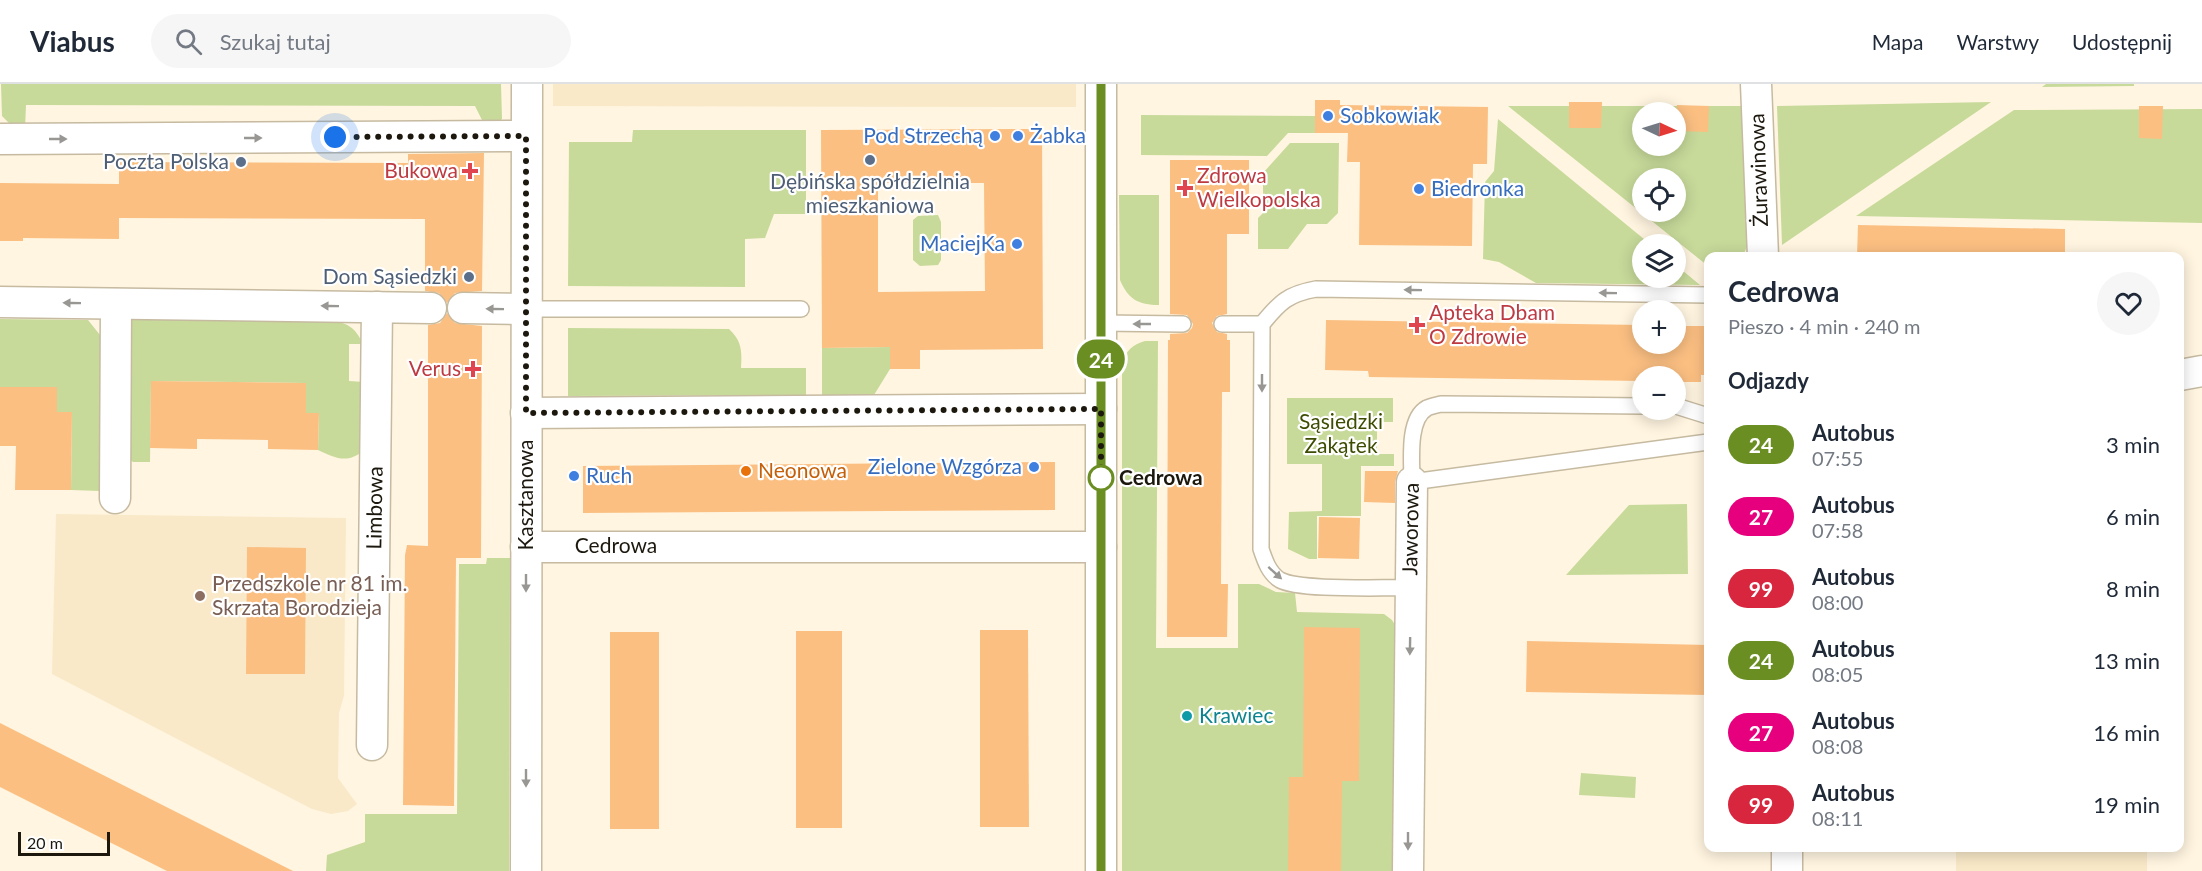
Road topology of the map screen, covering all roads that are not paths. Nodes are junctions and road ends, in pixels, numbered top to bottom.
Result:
1 (527, 84) edge
2 (1101, 84) edge
3 (1756, 84) edge
4 (526, 136) junction
5 (0, 140) edge
6 (1763, 252) edge
7 (1704, 295) edge
8 (0, 302) edge
9 (116, 304) junction
10 (377, 307) junction
11 (431, 308) dead end
12 (463, 308) dead end
13 (526, 309) junction
14 (801, 309) dead end
15 (1101, 323) junction
16 (1183, 324) dead end
17 (1222, 324) dead end
18 (1262, 324) junction
19 (2202, 371) edge
20 (2184, 374) edge
21 (1632, 406) edge
22 (1101, 409) junction
23 (1686, 409) edge
24 (526, 413) junction
25 (1704, 415) edge
26 (1704, 443) edge
27 (1412, 482) junction
28 (115, 498) dead end
29 (526, 547) junction
30 (1101, 547) junction
31 (1410, 588) junction
32 (372, 745) dead end
33 (1786, 852) edge
34 (526, 871) edge
35 (1101, 871) edge
36 (1408, 871) edge
37 (1787, 871) edge

1 - 4 street, Kasztanowa
2 - 15 street
3 - 6 street, Żurawinowa
5 -> 4 street
4 - 13 street, Kasztanowa
7 -> 18 lane
9 -> 8 street
10 -> 9 street
9 - 28 street
10 - 11 street
10 - 32 street, Limbowa
13 -> 12 street
13 - 14 lane
13 - 24 street, Kasztanowa
16 -> 15 lane
15 - 22 street
17 - 18 lane
18 -> 31 lane
19 - 20 street
21 - 27 lane, Jaworowa
22 - 24 street
22 - 30 street
23 - 25 lane
24 - 29 street, Kasztanowa
26 - 27 lane
27 - 31 street, Jaworowa
29 - 30 street, Cedrowa
29 -> 34 street, Kasztanowa
30 - 35 street
31 -> 36 street, Jaworowa
33 - 37 street

